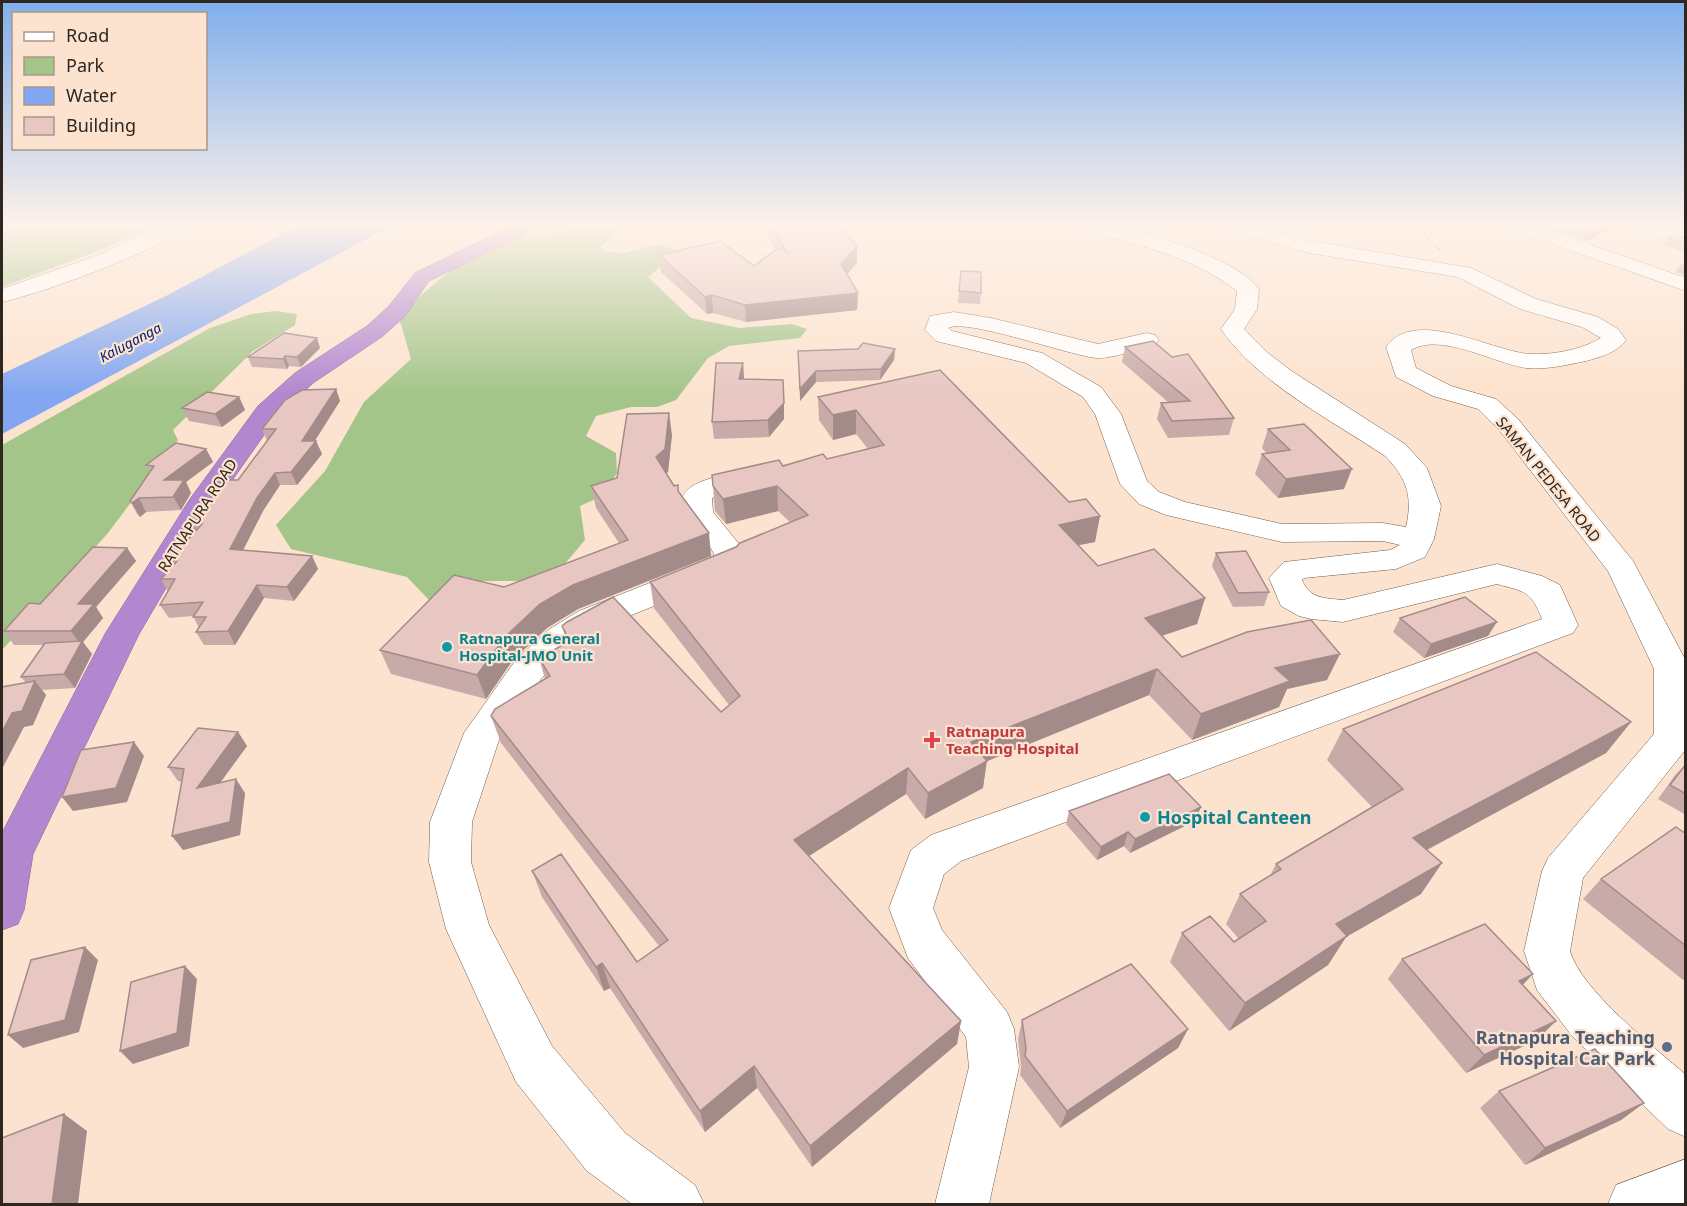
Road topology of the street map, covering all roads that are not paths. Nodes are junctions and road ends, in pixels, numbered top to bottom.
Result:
1 (42, 282) edge
2 (418, 282) edge
3 (1241, 282) edge
4 (1485, 282) edge
5 (2, 296) edge
6 (1147, 340) edge
7 (786, 472) edge
8 (1419, 539) junction
9 (2, 910) edge
10 (1686, 1111) edge
11 (1686, 1186) edge
12 (676, 1204) edge
13 (962, 1204) edge
14 (1635, 1204) edge

1 - 5 street
2 - 9 highway, RATNAPURA ROAD
3 - 8 street
4 - 10 street, SAMAN PEDESA ROAD
6 - 8 street
7 - 12 street
8 - 13 street
11 - 14 street

